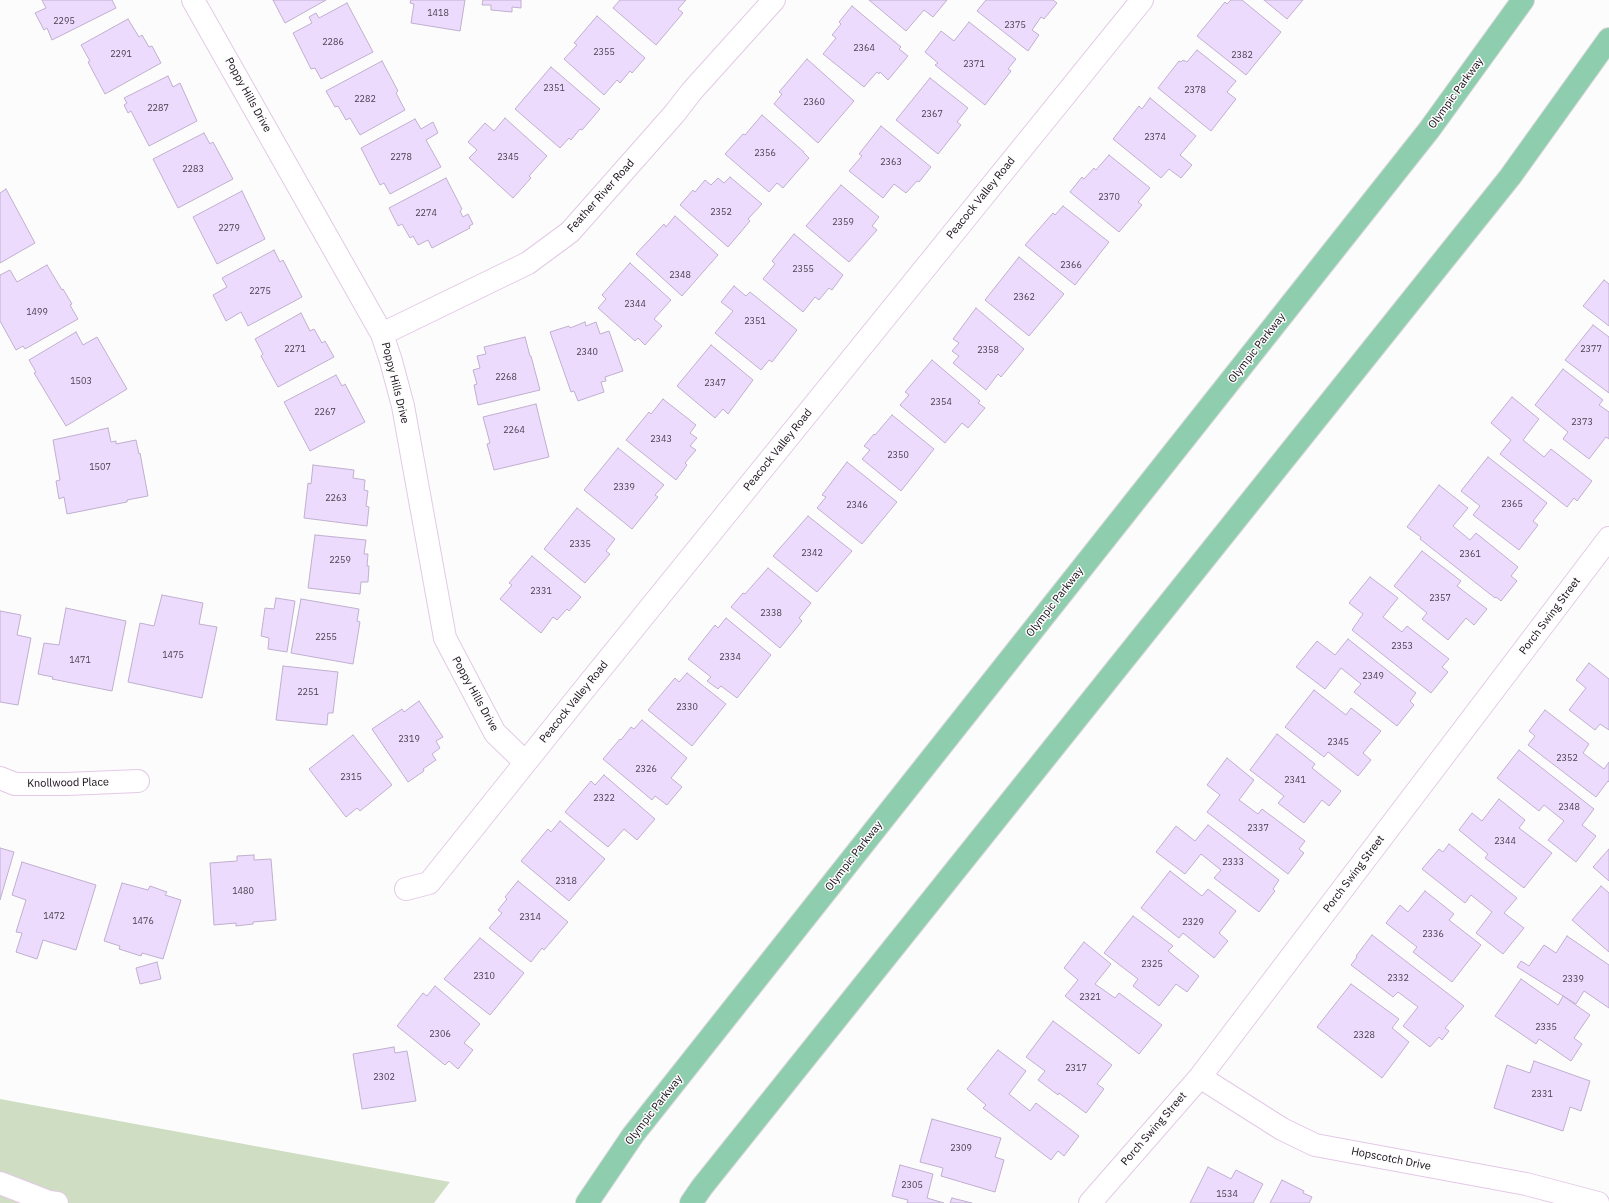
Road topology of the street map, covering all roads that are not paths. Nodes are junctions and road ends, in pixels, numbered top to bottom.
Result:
1 (193, 0) edge
2 (774, 0) edge
3 (1142, 0) edge
4 (1523, 0) edge
5 (1609, 39) edge
6 (382, 334) junction
7 (1609, 538) edge
8 (526, 762) junction
9 (0, 778) edge
10 (138, 781) dead end
11 (406, 888) dead end
12 (1200, 1077) junction
13 (0, 1183) edge
14 (57, 1203) edge
15 (587, 1203) edge
16 (691, 1203) edge
17 (1090, 1203) edge
18 (1598, 1203) edge

1 - 6 street, Poppy Hills Drive
2 - 6 street, Feather River Road
3 - 8 street, Peacock Valley Road
4 - 15 main road, Olympic Parkway
5 - 16 main road
6 - 8 street, Poppy Hills Drive
7 - 12 street, Porch Swing Street
8 - 11 street, Peacock Valley Road
9 - 10 street, Knollwood Place
12 - 17 street, Porch Swing Street
12 - 18 street, Hopscotch Drive
13 - 14 street

